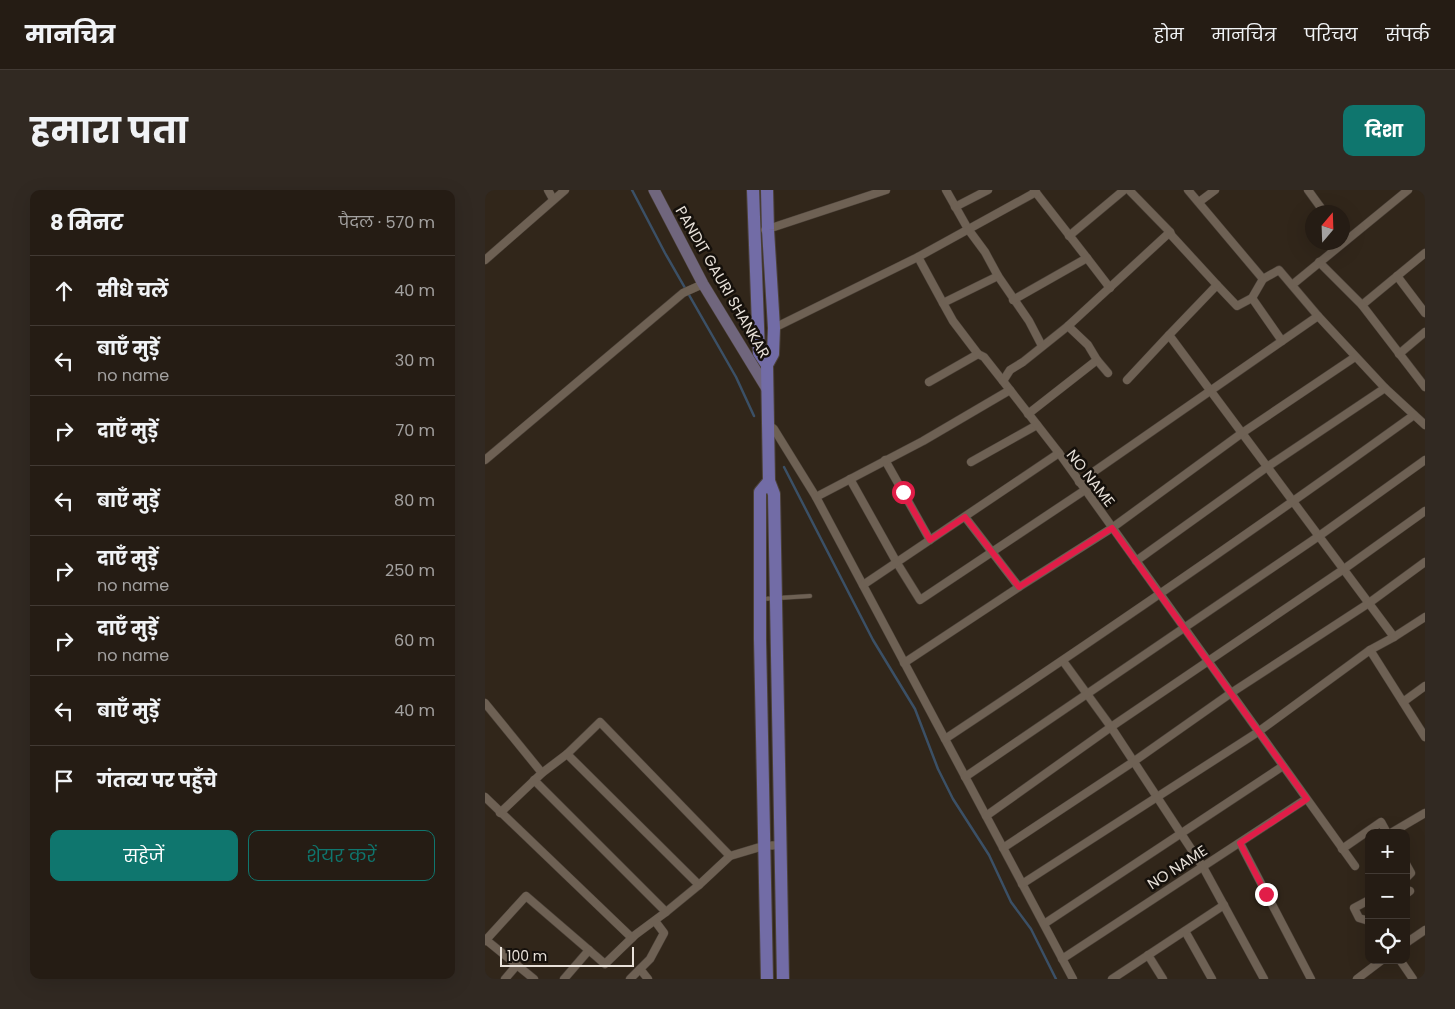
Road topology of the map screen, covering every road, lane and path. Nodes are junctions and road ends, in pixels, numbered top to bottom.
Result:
1 (548, 190) edge
2 (565, 190) edge
3 (653, 190) edge
4 (753, 190) edge
5 (767, 190) edge
6 (886, 190) edge
7 (946, 190) edge
8 (988, 190) edge
9 (1125, 190) edge
10 (1129, 190) edge
11 (1189, 190) edge
12 (1215, 190) edge
13 (1308, 190) edge
14 (1408, 190) edge
15 (1035, 191) edge
16 (868, 193) edge
17 (553, 199) junction
18 (1199, 202) junction
19 (1319, 205) edge
20 (955, 207) junction
21 (968, 229) junction
22 (768, 230) junction
23 (754, 232) junction
24 (1170, 232) junction
25 (1350, 234) edge
26 (1069, 236) junction
27 (1332, 250) edge
28 (1424, 255) edge
29 (918, 257) junction
30 (1087, 258) junction
31 (485, 260) edge
32 (1319, 262) junction
33 (998, 276) junction
34 (1397, 276) junction
35 (1263, 279) junction
36 (703, 284) junction
37 (1217, 285) junction
38 (1292, 285) junction
39 (1110, 288) junction
40 (1252, 298) junction
41 (1013, 300) junction
42 (943, 303) junction
43 (1362, 305) junction
44 (1425, 313) edge
45 (1318, 316) junction
46 (1068, 326) junction
47 (774, 328) junction
48 (1425, 332) edge
49 (1169, 335) junction
50 (1282, 341) junction
51 (1042, 346) junction
52 (978, 354) junction
53 (1399, 354) junction
54 (1355, 356) junction
55 (1097, 360) junction
56 (767, 365) junction
57 (1108, 373) dead end
58 (1127, 380) dead end
59 (1003, 381) junction
60 (929, 382) dead end
61 (1425, 387) edge
62 (767, 388) junction
63 (1385, 388) junction
64 (1009, 390) junction
65 (1211, 391) junction
66 (1028, 414) junction
67 (1414, 415) junction
68 (769, 424) junction
69 (1037, 425) junction
70 (1425, 425) edge
71 (1242, 433) junction
72 (1059, 453) junction
73 (485, 460) edge
74 (885, 460) junction
75 (1425, 460) edge
76 (971, 462) dead end
77 (1267, 467) junction
78 (850, 479) junction
79 (769, 482) junction
80 (1079, 482) junction
81 (1085, 490) junction
82 (816, 496) junction
83 (1293, 502) junction
84 (1425, 511) edge
85 (965, 517) junction
86 (1112, 528) junction
87 (1319, 536) junction
88 (930, 540) junction
89 (991, 551) junction
90 (1136, 561) junction
91 (1425, 562) edge
92 (897, 563) junction
93 (1344, 569) junction
94 (863, 585) junction
95 (1019, 587) junction
96 (1159, 594) junction
97 (810, 596) dead end
98 (776, 598) junction
99 (760, 599) junction
100 (1369, 603) junction
101 (1425, 616) edge
102 (1183, 627) junction
103 (1394, 636) junction
104 (1370, 650) junction
105 (1063, 661) junction
106 (1207, 661) junction
107 (904, 663) junction
108 (1425, 686) edge
109 (1231, 693) junction
110 (1087, 695) junction
111 (1403, 702) junction
112 (485, 703) edge
113 (1111, 727) junction
114 (1258, 732) junction
115 (1425, 737) edge
116 (945, 739) junction
117 (567, 754) junction
118 (762, 761) junction
119 (778, 762) junction
120 (1133, 762) junction
121 (1283, 766) junction
122 (542, 773) junction
123 (965, 777) junction
124 (534, 780) junction
125 (485, 797) edge
126 (1157, 797) junction
127 (1307, 799) junction
128 (500, 813) junction
129 (1425, 813) edge
130 (986, 816) junction
131 (1371, 829) edge
132 (1386, 829) edge
133 (1396, 829) edge
134 (1365, 833) edge
135 (1181, 834) junction
136 (1240, 843) junction
137 (780, 845) junction
138 (763, 846) junction
139 (1003, 848) junction
140 (1342, 849) junction
141 (729, 856) junction
142 (1355, 866) dead end
143 (1203, 867) junction
144 (1023, 884) junction
145 (699, 885) junction
146 (1365, 902) edge
147 (1224, 905) junction
148 (666, 912) junction
149 (1365, 920) edge
150 (655, 921) junction
151 (1044, 924) junction
152 (1425, 930) edge
153 (1185, 931) junction
154 (631, 938) junction
155 (485, 940) edge
156 (1410, 940) edge
157 (589, 950) junction
158 (1149, 955) junction
159 (1063, 959) junction
160 (1378, 964) edge
161 (1403, 964) edge
162 (517, 965) junction
163 (640, 969) junction
164 (1366, 976) edge
165 (505, 979) edge
166 (534, 979) edge
167 (564, 979) edge
168 (630, 979) edge
169 (648, 979) edge
170 (767, 979) edge
171 (783, 979) edge
172 (1073, 979) edge
173 (1112, 979) edge
174 (1163, 979) edge
175 (1212, 979) edge
176 (1265, 979) edge
177 (1311, 979) edge
178 (1357, 979) edge
179 (1413, 979) edge

1 - 17 street
2 - 17 street
3 - 36 street, PANDIT GAURI SHANKAR
4 - 23 main road
5 - 22 main road
6 - 16 street
7 - 20 street
8 - 20 street
9 - 26 street
10 - 24 street
11 - 18 street
12 - 18 street
13 - 19 street
14 - 25 street
15 - 21 street
15 - 26 street
16 - 22 street
17 - 31 street
18 - 35 street
20 - 21 street
21 - 29 street
21 - 33 street
22 - 23 street
22 - 47 main road
23 - 56 main road
24 - 37 street
24 - 39 street
26 - 30 street
27 - 32 street
28 - 34 street
29 - 42 street
29 - 47 street
30 - 39 street
30 - 41 street
32 - 38 street
32 - 43 street
33 - 41 street
33 - 42 street
34 - 43 street
34 - 44 street
35 - 38 street
35 - 40 street
36 - 62 street, PANDIT GAURI SHANKAR
36 - 73 street
37 - 40 street
37 - 49 street
38 - 45 street
39 - 46 street
40 - 50 street
41 - 51 street
42 - 52 street
43 - 53 street
45 - 50 street
45 - 54 street
46 - 51 street
46 - 55 street
47 - 56 main road
48 - 53 street
49 - 58 street
49 - 65 street
50 - 65 street
51 - 59 street
52 - 59 street
52 - 60 street
53 - 61 street
54 - 63 street
54 - 71 street
55 - 57 street
55 - 66 street
56 - 62 main road
59 - 64 street
62 - 68 main road
63 - 67 street
63 - 77 street
64 - 66 street
64 - 74 street
65 - 71 street
65 - 80 street
66 - 69 street
67 - 70 street
67 - 83 street
68 - 79 main road
68 - 82 street
69 - 72 street
69 - 76 street
71 - 77 street
71 - 86 street
72 - 80 street, NO NAME
72 - 85 street, NO NAME
74 - 78 street
74 - 88 street
75 - 87 street
77 - 83 street
77 - 90 street
78 - 82 street
78 - 92 street
79 - 98 main road
79 - 99 main road
80 - 81 street, NO NAME
81 - 86 street, NO NAME
81 - 89 street
82 - 94 street
83 - 87 street
83 - 96 street
84 - 93 street
85 - 88 street, NO NAME
85 - 89 street
86 - 90 street, NO NAME
86 - 95 street
87 - 93 street
87 - 102 street
88 - 92 street, NO NAME
89 - 92 street
89 - 95 street
90 - 96 street, NO NAME
91 - 100 street
92 - 94 street, NO NAME
93 - 100 street
93 - 106 street
94 - 107 street
95 - 107 street
96 - 102 street, NO NAME
96 - 105 street
97 - 98 lane
98 - 99 lane
98 - 119 main road
99 - 118 main road
100 - 103 street
100 - 109 street
101 - 103 street
102 - 106 street, NO NAME
102 - 110 street
103 - 104 street
104 - 111 street
104 - 114 street
105 - 110 street
105 - 116 street
106 - 109 street, NO NAME
106 - 113 street
107 - 116 street
108 - 111 street
109 - 114 street, NO NAME
109 - 120 street
110 - 113 street
110 - 123 street
111 - 115 street
112 - 122 street
113 - 120 street
113 - 130 street
114 - 121 street, NO NAME
114 - 126 street
116 - 123 street
117 - 122 street
117 - 141 street
117 - 145 street
118 - 119 main road
118 - 138 main road
119 - 137 main road
120 - 126 street
120 - 139 street
121 - 127 street, NO NAME
121 - 135 street, NO NAME
122 - 124 street
123 - 130 street
124 - 128 street
124 - 148 street
125 - 128 street
126 - 135 street
126 - 144 street
127 - 136 street, NO NAME
127 - 140 street, NO NAME
128 - 154 street
129 - 133 street
130 - 139 street
131 - 132 street
134 - 140 street
135 - 143 street
135 - 151 street, NO NAME
136 - 143 street, NO NAME
136 - 177 street
137 - 138 street
137 - 171 main road
138 - 141 street
138 - 170 main road
139 - 144 street
140 - 142 street, NO NAME
141 - 145 street
143 - 147 street
143 - 159 street, NO NAME
144 - 151 street
145 - 148 street
146 - 149 street
147 - 153 street
147 - 176 street
148 - 150 street
150 - 154 street
150 - 163 street
151 - 159 street
152 - 156 street
153 - 158 street
153 - 175 street
154 - 157 street
155 - 157 street
155 - 162 street
157 - 167 street
158 - 173 street
158 - 174 street
159 - 172 street
160 - 164 street
161 - 179 street
162 - 165 street
162 - 166 street
163 - 168 street
163 - 169 street
164 - 178 street

